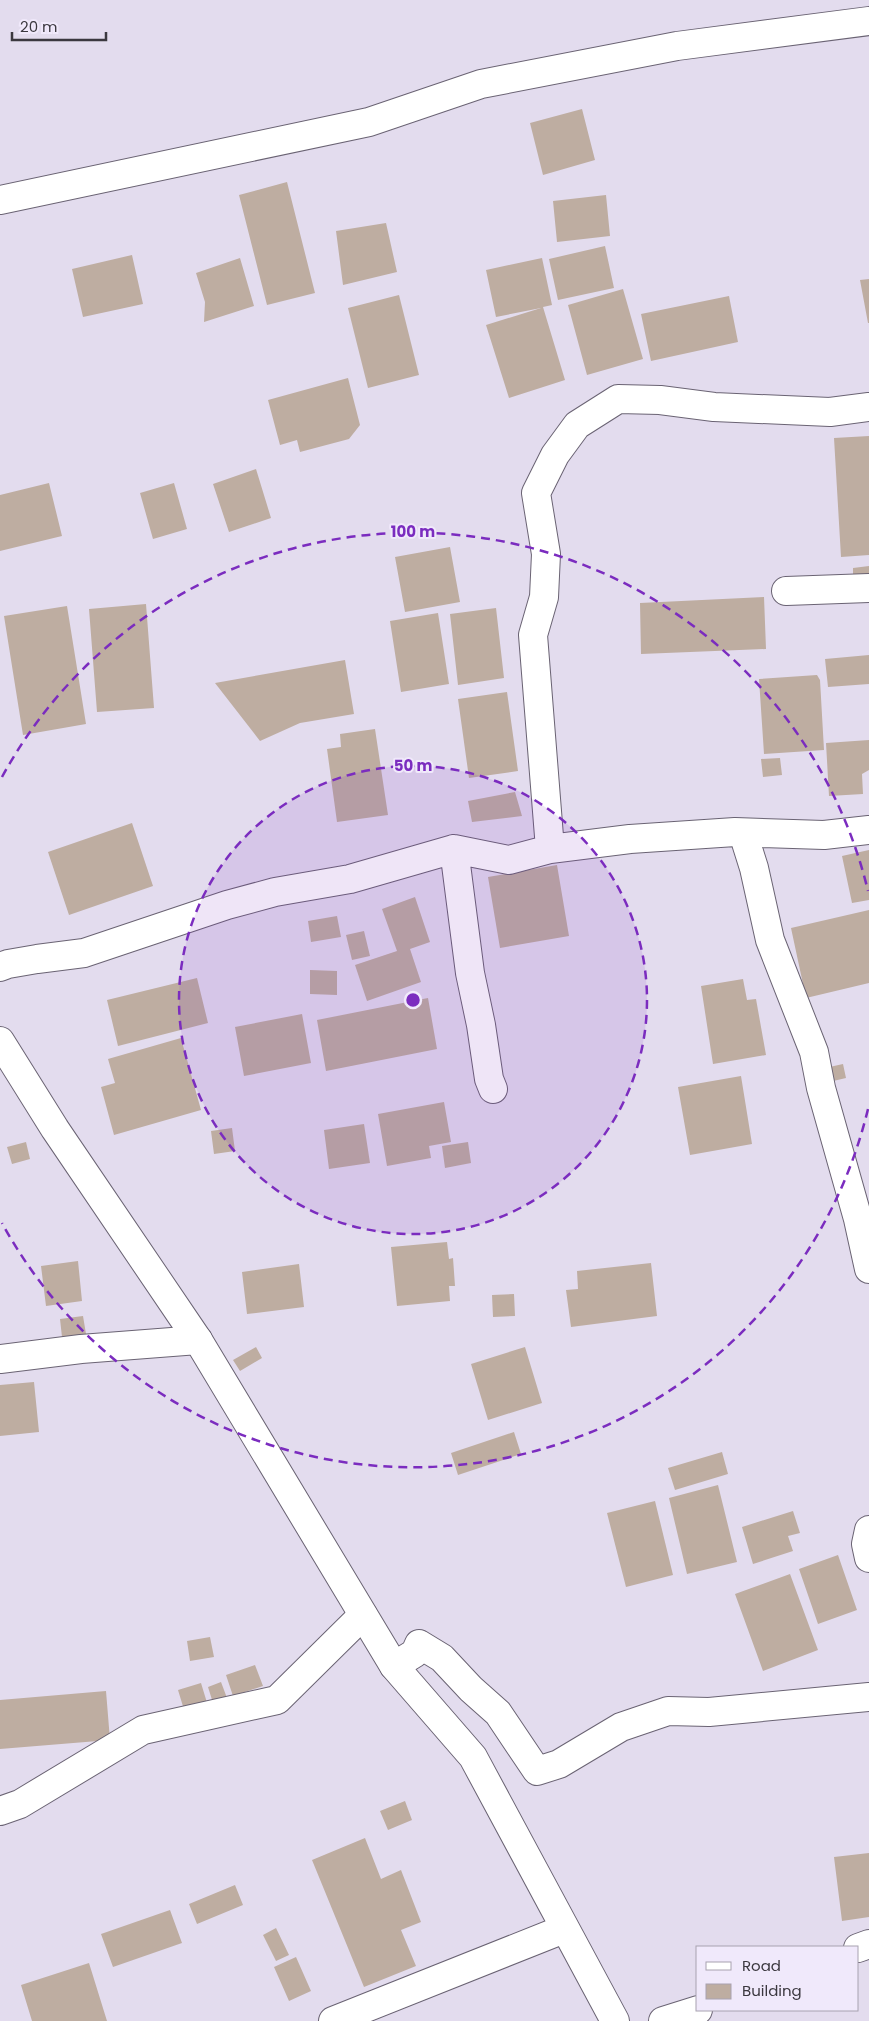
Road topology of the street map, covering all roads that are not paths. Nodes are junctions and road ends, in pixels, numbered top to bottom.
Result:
1 (869, 21) edge
2 (0, 200) edge
3 (869, 407) edge
4 (869, 588) edge
5 (786, 591) dead end
6 (869, 830) edge
7 (743, 833) junction
8 (454, 849) junction
9 (550, 850) junction
10 (0, 967) edge
11 (0, 1041) edge
12 (493, 1089) dead end
13 (864, 1223) edge
14 (869, 1270) edge
15 (198, 1340) junction
16 (0, 1358) edge
17 (869, 1530) edge
18 (869, 1558) edge
19 (363, 1615) junction
20 (394, 1666) junction
21 (869, 1697) edge
22 (0, 1811) edge
23 (564, 1929) junction
24 (696, 2011) edge
25 (332, 2021) edge
26 (615, 2021) edge
27 (663, 2021) edge

1 - 2 street
3 - 9 street
4 - 5 street
6 - 7 street
7 - 9 street
7 - 13 street
8 - 9 street
8 - 10 street
8 - 12 street
11 - 15 street
13 - 14 street
15 - 16 street
15 - 19 street
17 - 18 street
19 - 20 street
19 - 22 street
20 - 21 street
20 - 23 street
23 - 25 street
23 - 26 street
24 - 27 street

